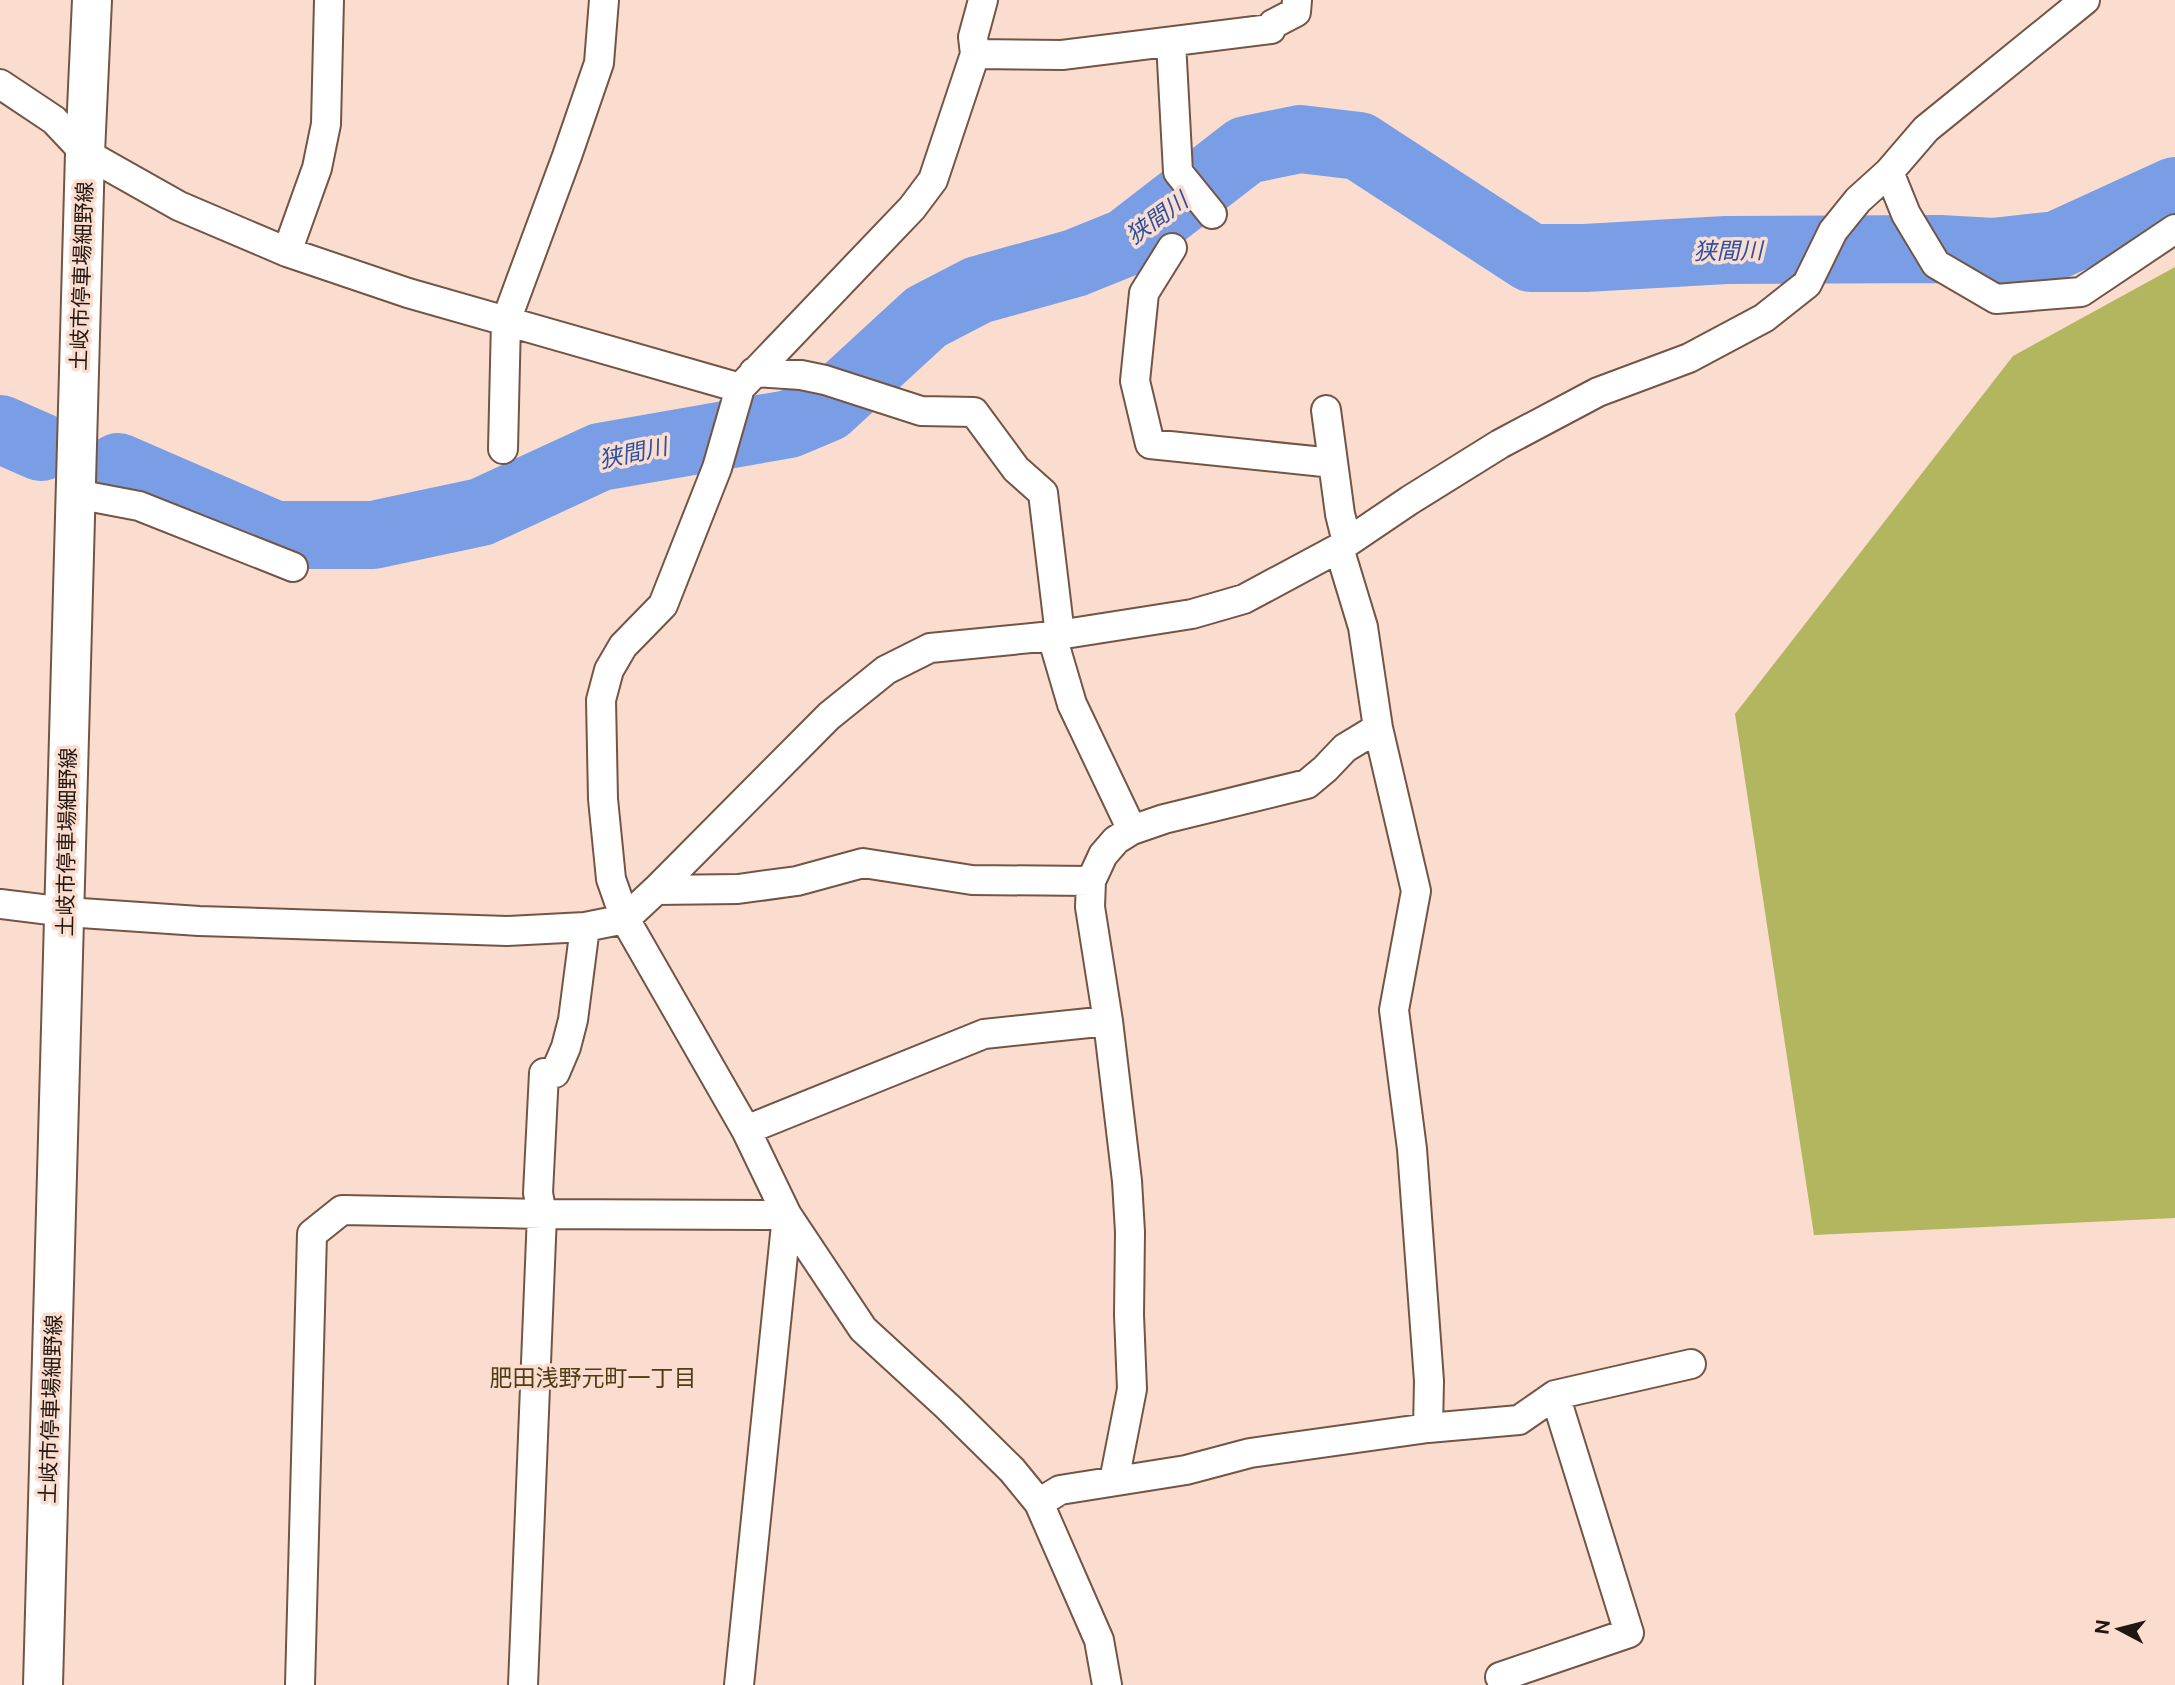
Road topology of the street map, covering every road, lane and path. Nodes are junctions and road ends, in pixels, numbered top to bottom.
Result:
1 (92, 0) edge
2 (329, 0) edge
3 (604, 0) edge
4 (983, 0) edge
5 (1297, 0) edge
6 (2085, 0) edge
7 (1171, 41) junction
8 (975, 54) junction
9 (0, 84) edge
10 (85, 153) junction
11 (1889, 172) junction
12 (1212, 214) dead end
13 (2175, 229) edge
14 (1171, 248) dead end
15 (287, 252) junction
16 (506, 321) junction
17 (742, 390) junction
18 (1325, 410) dead end
19 (503, 449) dead end
20 (1333, 463) junction
21 (76, 494) junction
22 (1343, 545) junction
23 (293, 567) dead end
24 (1056, 635) junction
25 (1378, 727) junction
26 (1132, 830) junction
27 (1091, 881) junction
28 (656, 890) junction
29 (0, 904) edge
30 (66, 912) junction
31 (625, 919) junction
32 (585, 928) junction
33 (1108, 1021) junction
34 (746, 1130) junction
35 (542, 1214) junction
36 (787, 1215) junction
37 (1691, 1363) dead end
38 (1555, 1395) junction
39 (1428, 1428) junction
40 (1114, 1481) junction
41 (1039, 1503) junction
42 (1500, 1677) dead end
43 (43, 1685) edge
44 (300, 1685) edge
45 (523, 1685) edge
46 (739, 1685) edge
47 (1107, 1685) edge

1 - 10 main road, 土岐市停車場細野線
2 - 15 street
3 - 16 street
4 - 8 street
5 - 7 street
6 - 11 street
7 - 8 street
7 - 12 street
8 - 17 street
9 - 10 street
10 - 15 street
10 - 21 main road, 土岐市停車場細野線
11 - 13 street
11 - 22 street
14 - 20 street
15 - 16 street
16 - 17 street
16 - 19 street
17 - 24 street
17 - 31 street
18 - 20 street
20 - 22 street
21 - 23 street
21 - 30 main road, 土岐市停車場細野線
22 - 24 street
22 - 25 street
24 - 26 street
24 - 28 street
25 - 26 street
25 - 39 street
26 - 27 street
27 - 28 street
27 - 33 street
28 - 31 street
29 - 30 street
30 - 32 street
30 - 43 main road, 土岐市停車場細野線
31 - 32 street
31 - 34 street
32 - 35 street
33 - 34 street
33 - 40 street
34 - 36 street
35 - 36 street
35 - 44 street
35 - 45 street
36 - 41 street
36 - 46 street
37 - 38 street
38 - 39 street
38 - 42 street
39 - 40 street
40 - 41 street
41 - 47 street

